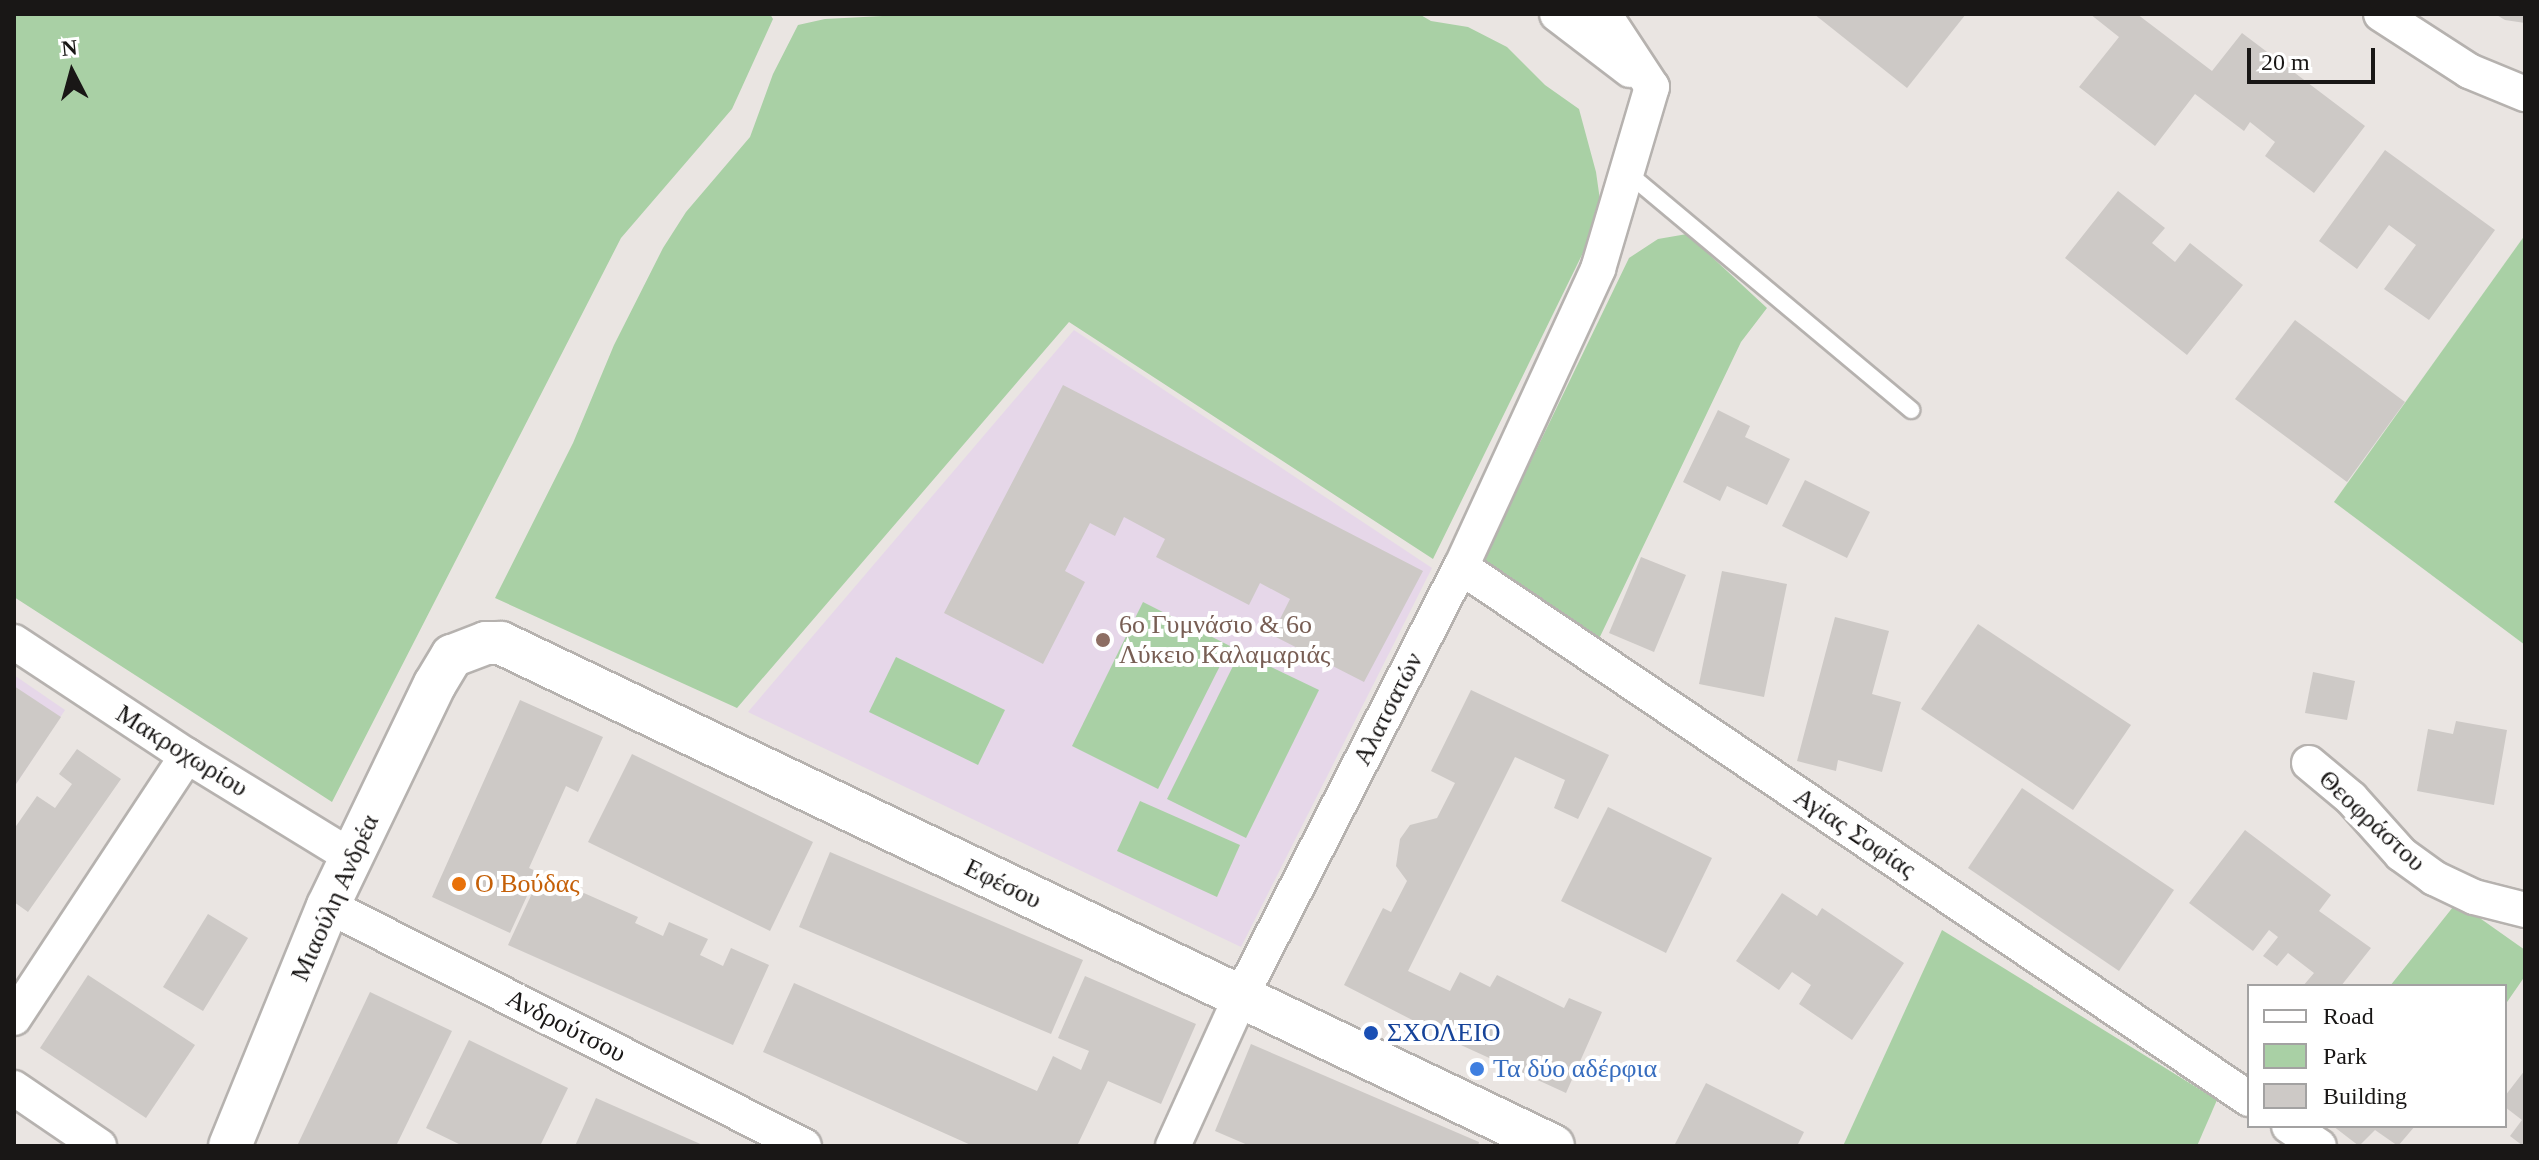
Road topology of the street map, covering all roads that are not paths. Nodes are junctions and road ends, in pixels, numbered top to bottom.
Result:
1 (1557, 14) edge
2 (1604, 14) edge
3 (2381, 14) edge
4 (1652, 87) junction
5 (2525, 94) edge
6 (1629, 174) junction
7 (1911, 410) dead end
8 (1461, 567) junction
9 (14, 642) edge
10 (452, 656) joint
11 (187, 756) junction
12 (2309, 763) dead end
13 (352, 857) junction
14 (328, 906) junction
15 (2525, 910) edge
16 (1240, 998) junction
17 (14, 1018) edge
18 (14, 1088) edge
19 (2247, 1098) edge
20 (2292, 1128) edge
21 (99, 1146) edge
22 (230, 1146) edge
23 (804, 1146) edge
24 (1173, 1146) edge
25 (1553, 1146) edge
26 (2319, 1146) edge

1 - 4 street
2 - 4 street
3 - 5 street
4 - 6 street, Αλατσατών
6 - 7 lane
6 - 8 street, Αλατσατών
8 - 16 street, Αλατσατών
8 - 19 street, Αγίας Σοφίας
9 - 11 street, Μακροχωρίου
10 - 13 street, Μιαούλη Ανδρέα
10 - 16 street, Εφέσου
11 - 13 street, Μακροχωρίου
11 - 17 street
12 - 15 street, Θεοφράστου
13 - 14 street, Μιαούλη Ανδρέα
14 - 22 street, Μιαούλη Ανδρέα
14 - 23 street, Ανδρούτσου
16 - 24 street, Αλατσατών
16 - 25 street, Εφέσου
18 - 21 street
20 - 26 street

